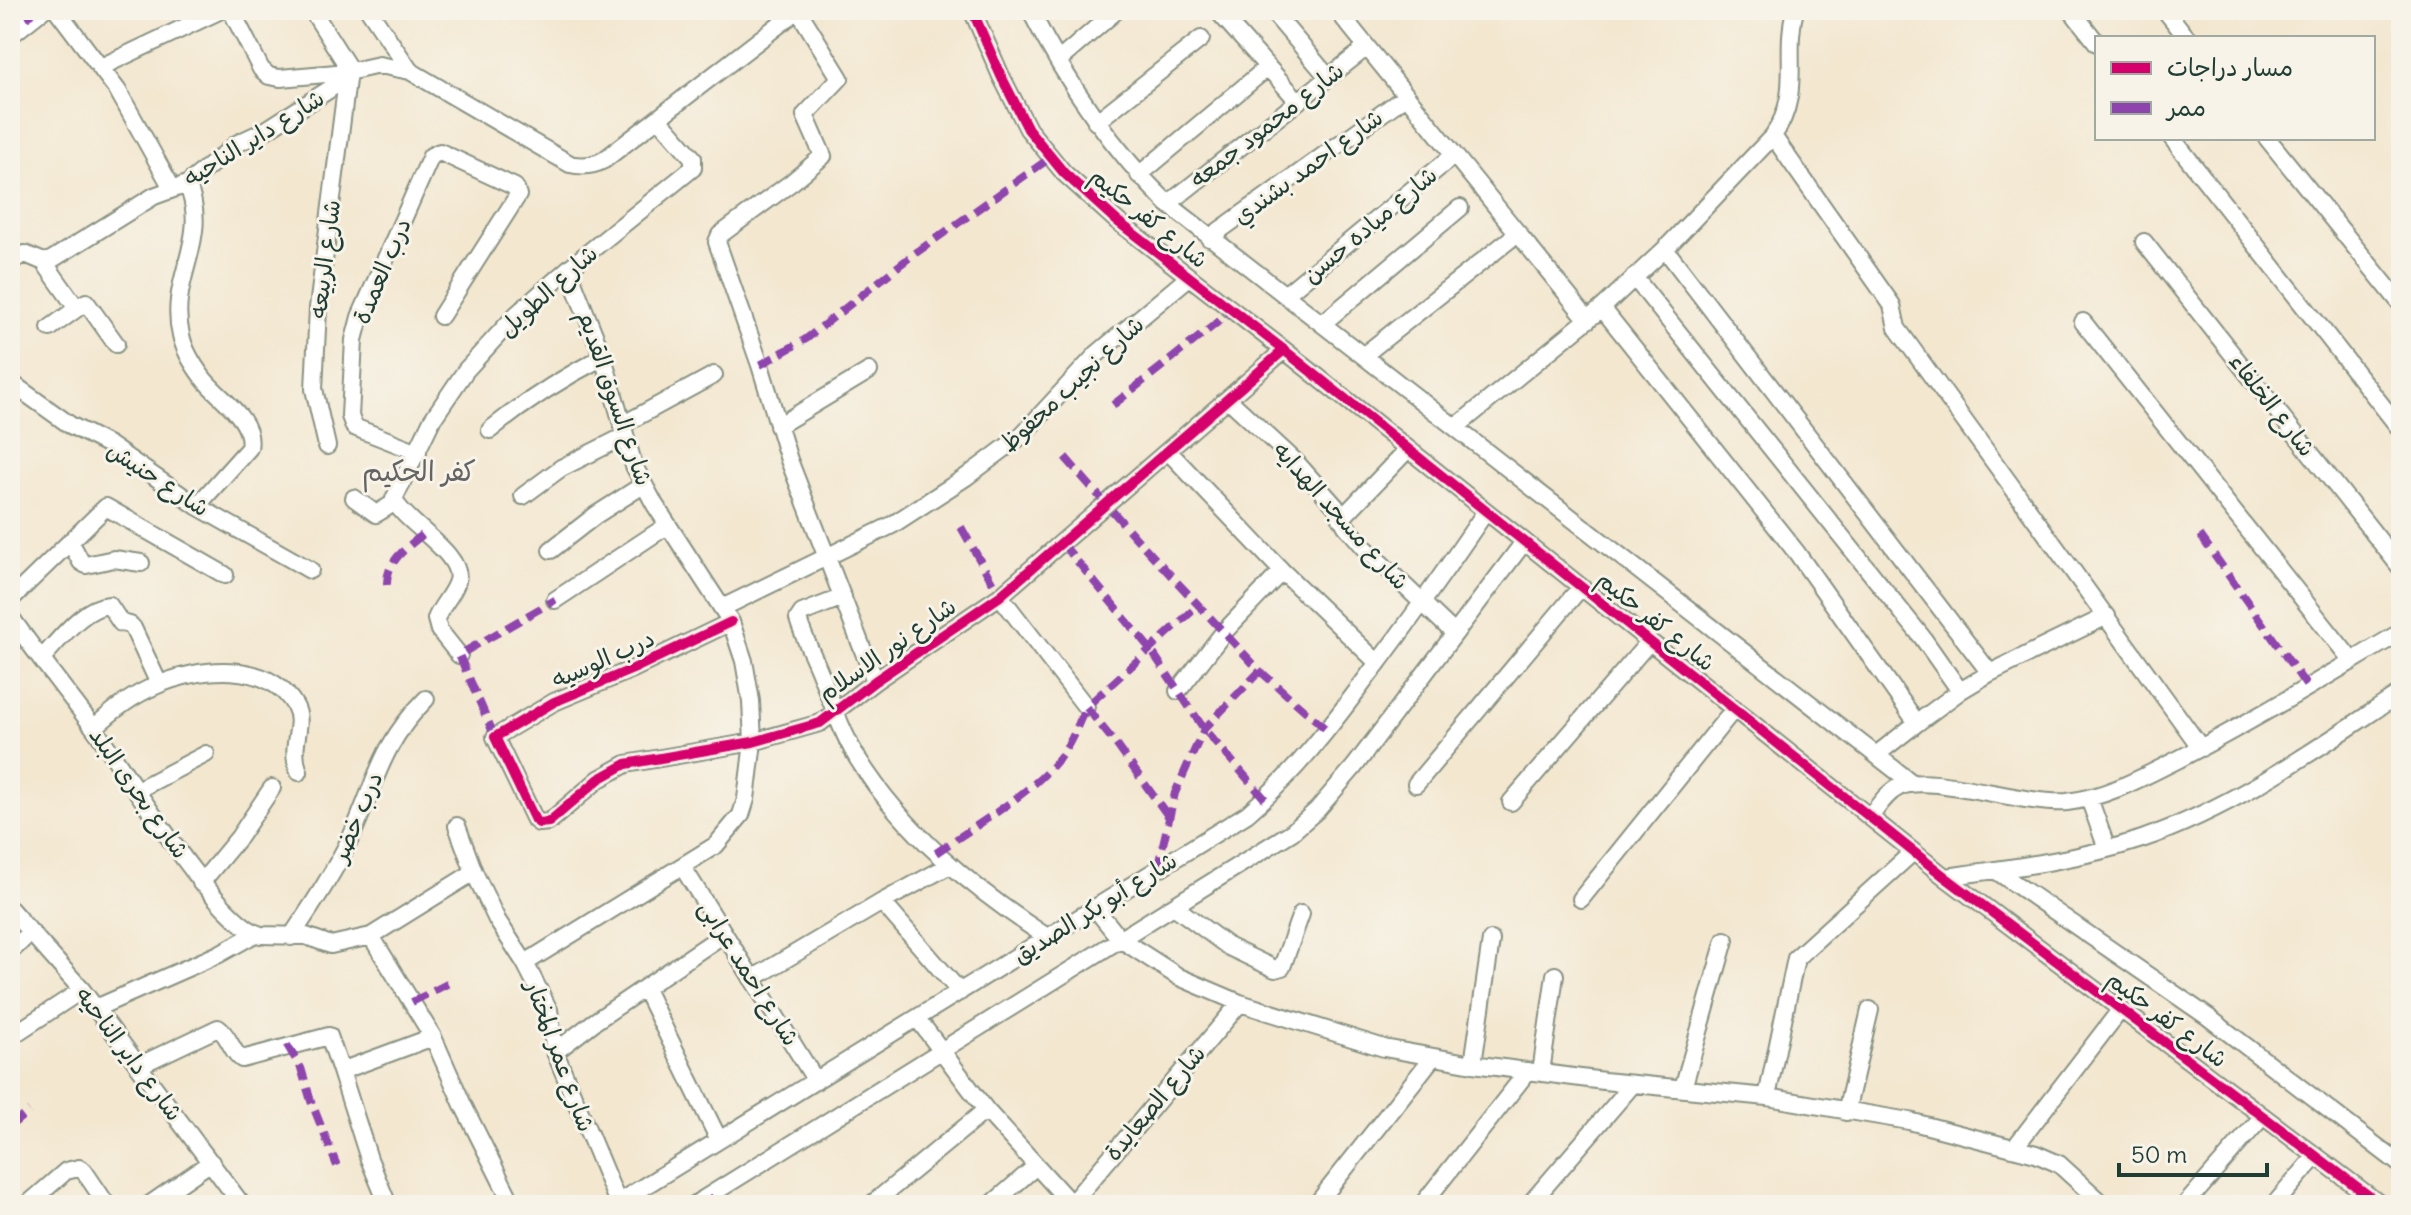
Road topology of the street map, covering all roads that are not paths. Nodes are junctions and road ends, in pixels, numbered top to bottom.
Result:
1 (43, 10) edge
2 (57, 10) edge
3 (221, 10) edge
4 (231, 10) edge
5 (312, 10) edge
6 (369, 10) edge
7 (798, 10) edge
8 (972, 10) edge
9 (1030, 10) edge
10 (1117, 10) edge
11 (1217, 10) edge
12 (1271, 10) edge
13 (1337, 10) edge
14 (1795, 10) edge
15 (2071, 10) edge
16 (2165, 10) edge
17 (10, 36) edge
18 (2185, 36) edge
19 (1201, 39) dead end
20 (2095, 40) edge
21 (1367, 47) junction
22 (1058, 61) junction
23 (101, 67) junction
24 (1268, 67) junction
25 (410, 71) junction
26 (348, 72) junction
27 (1328, 77) junction
28 (1406, 96) junction
29 (1298, 101) junction
30 (659, 119) junction
31 (1096, 122) junction
32 (1773, 136) junction
33 (2174, 140) edge
34 (2269, 140) edge
35 (1454, 155) junction
36 (1139, 175) junction
37 (180, 186) junction
38 (1168, 204) junction
39 (1460, 208) dead end
40 (1518, 233) junction
41 (1209, 238) junction
42 (2144, 242) dead end
43 (1665, 249) junction
44 (10, 262) edge
45 (44, 262) junction
46 (568, 269) junction
47 (1189, 277) junction
48 (1634, 277) junction
49 (1286, 294) junction
50 (2401, 304) edge
51 (76, 307) junction
52 (1602, 308) junction
53 (441, 316) dead end
54 (1588, 320) junction
55 (2083, 322) dead end
56 (1323, 323) junction
57 (50, 328) dead end
58 (116, 344) dead end
59 (1284, 350) junction
60 (1364, 355) junction
61 (603, 357) junction
62 (869, 371) dead end
63 (714, 375) dead end
64 (10, 382) edge
65 (1228, 399) junction
66 (778, 426) junction
67 (1456, 427) junction
68 (490, 430) dead end
69 (623, 430) junction
70 (2401, 430) edge
71 (327, 446) dead end
72 (1408, 449) junction
73 (1168, 451) junction
74 (418, 452) junction
75 (643, 485) junction
76 (397, 496) junction
77 (523, 496) dead end
78 (354, 498) dead end
79 (197, 506) junction
80 (1486, 511) junction
81 (1341, 519) junction
82 (668, 525) junction
83 (70, 541) junction
84 (1524, 542) junction
85 (551, 550) dead end
86 (826, 556) junction
87 (141, 563) dead end
88 (2401, 568) edge
89 (310, 570) dead end
90 (1282, 571) junction
91 (225, 575) dead end
92 (1581, 587) junction
93 (1000, 596) junction
94 (843, 597) junction
95 (10, 600) edge
96 (555, 600) dead end
97 (1423, 603) junction
98 (726, 615) junction
99 (2107, 616) junction
100 (13, 625) edge
101 (2401, 632) edge
102 (1454, 633) junction
103 (1649, 642) junction
104 (459, 655) dead end
105 (41, 659) junction
106 (2352, 661) junction
107 (1378, 663) junction
108 (1990, 673) junction
109 (875, 681) junction
110 (159, 684) junction
111 (1178, 691) dead end
112 (1960, 691) junction
113 (2401, 693) edge
114 (426, 699) dead end
115 (1086, 707) dead end
116 (1734, 709) junction
117 (835, 711) junction
118 (1917, 723) junction
119 (94, 728) junction
120 (495, 737) joint
121 (753, 742) junction
122 (2201, 748) junction
123 (206, 754) dead end
124 (1876, 755) junction
125 (299, 772) dead end
126 (1912, 783) junction
127 (1416, 784) dead end
128 (272, 788) dead end
129 (137, 790) junction
130 (2089, 798) junction
131 (1511, 802) dead end
132 (1870, 817) junction
133 (457, 826) dead end
134 (2107, 849) junction
135 (1913, 852) junction
136 (950, 865) junction
137 (682, 866) junction
138 (1995, 870) junction
139 (474, 872) junction
140 (1945, 877) junction
141 (201, 883) junction
142 (1581, 899) dead end
143 (882, 902) junction
144 (1175, 907) junction
145 (1095, 908) junction
146 (10, 909) edge
147 (1301, 914) dead end
148 (31, 932) junction
149 (255, 934) junction
150 (724, 934) junction
151 (371, 936) junction
152 (291, 937) junction
153 (1047, 937) junction
154 (1120, 939) junction
155 (1491, 940) dead end
156 (1725, 940) dead end
157 (10, 952) edge
158 (525, 963) junction
159 (1555, 975) dead end
160 (752, 979) junction
161 (645, 989) junction
162 (82, 990) junction
163 (960, 992) junction
164 (1240, 1003) junction
165 (96, 1008) junction
166 (2121, 1009) junction
167 (1870, 1010) dead end
168 (917, 1018) junction
169 (10, 1037) edge
170 (433, 1037) junction
171 (941, 1051) junction
172 (555, 1052) junction
173 (1433, 1057) junction
174 (1473, 1064) junction
175 (138, 1066) junction
176 (341, 1071) junction
177 (1534, 1072) junction
178 (816, 1081) junction
179 (1633, 1084) junction
180 (1683, 1088) junction
181 (1767, 1097) junction
182 (986, 1110) junction
183 (1846, 1112) junction
184 (2263, 1116) junction
185 (719, 1140) junction
186 (2015, 1147) junction
187 (2316, 1156) junction
188 (211, 1162) junction
189 (2401, 1165) edge
190 (1035, 1167) junction
191 (2375, 1203) edge
192 (616, 1204) edge
193 (1071, 1204) edge
194 (27, 1205) edge
195 (107, 1205) edge
196 (149, 1205) edge
197 (242, 1205) edge
198 (388, 1205) edge
199 (513, 1205) edge
200 (694, 1205) edge
201 (871, 1205) edge
202 (991, 1205) edge
203 (1316, 1205) edge
204 (1422, 1205) edge
205 (1529, 1205) edge
206 (2104, 1205) edge
207 (2185, 1205) edge
208 (2274, 1205) edge

1 - 17 street
2 - 23 street
3 - 23 street
4 - 26 street
5 - 26 street, شارع داير الناحيه
6 - 25 street
7 - 30 street
7 - 66 street
8 - 47 street, شارع كفر حكيم
9 - 22 street, شارع كفر حكيم
10 - 22 street
11 - 24 street
12 - 27 street
13 - 21 street
14 - 32 street
15 - 20 street
16 - 18 street
19 - 31 street
21 - 27 street, شارع محمود جمعه
21 - 28 street
22 - 31 street, شارع كفر حكيم
23 - 37 street
24 - 29 street
24 - 36 street
25 - 26 street
25 - 30 street
26 - 37 street, شارع داير الناحيه
26 - 71 street, شارع الربيعه
27 - 29 street, شارع محمود جمعه
28 - 35 street
28 - 41 street, شارع احمد بشندي
29 - 38 street, شارع محمود جمعه
30 - 46 street, شارع الطويل
31 - 36 street, شارع كفر حكيم
32 - 43 street
32 - 99 street
33 - 70 street
34 - 50 street
35 - 40 street
35 - 49 street, شارع مياده حسن
36 - 38 street, شارع كفر حكيم
37 - 45 street, شارع داير الناحيه
37 - 79 street
38 - 41 street, شارع كفر حكيم
39 - 56 street
40 - 54 street
40 - 60 street
41 - 49 street, شارع كفر حكيم
42 - 88 street, شارع الخلفاء
43 - 48 street
43 - 108 street
44 - 45 street
45 - 51 street
46 - 61 street, شارع السوق القديم
46 - 74 street, شارع الطويل
47 - 59 street, شارع كفر حكيم
47 - 86 street, شارع نجيب محفوظ
48 - 52 street
48 - 112 street
49 - 56 street, شارع كفر حكيم
51 - 57 street
51 - 58 street
52 - 54 street
52 - 118 street
53 - 74 street, درب العمدة
54 - 67 street
55 - 106 street
56 - 60 street, شارع كفر حكيم
59 - 65 street, شارع نور الاسلام
59 - 72 street, شارع كفر حكيم
60 - 67 street, شارع كفر حكيم
61 - 68 street
61 - 69 street, شارع السوق القديم
62 - 66 street
63 - 69 street
64 - 79 street, شارع حنيش
65 - 73 street, شارع نور الاسلام
65 - 81 street, شارع مسجد الهدايه
66 - 86 street
67 - 124 street, شارع كفر حكيم
69 - 75 street, شارع السوق القديم
69 - 77 street
72 - 80 street, شارع كفر حكيم
72 - 81 street
73 - 90 street
73 - 93 street, شارع نور الاسلام
74 - 76 street, شارع الطويل
75 - 82 street, شارع السوق القديم
75 - 85 street
76 - 78 street
76 - 104 street
79 - 89 street, شارع حنيش
80 - 84 street, شارع كفر حكيم
80 - 97 street, شارع أبو بكر الصديق
81 - 97 street, شارع مسجد الهدايه
82 - 96 street
82 - 98 street, شارع السوق القديم
83 - 87 street
83 - 91 street
83 - 95 street
84 - 92 street, شارع كفر حكيم
84 - 102 street, شارع أبو بكر الصديق
86 - 94 street
86 - 98 street, شارع نجيب محفوظ
90 - 107 street
90 - 111 street
92 - 103 street, شارع كفر حكيم
92 - 127 street
93 - 109 street, شارع نور الاسلام
93 - 115 street
94 - 109 street
94 - 117 street
97 - 102 street, شارع مسجد الهدايه
97 - 107 street, شارع أبو بكر الصديق
98 - 120 street, درب الوسيه
98 - 121 street, شارع السوق القديم
99 - 108 street
99 - 122 street
100 - 105 street, شارع بحرى البلد
101 - 106 street
102 - 144 street, شارع أبو بكر الصديق
103 - 116 street, شارع كفر حكيم
103 - 131 street
105 - 110 street
105 - 119 street, شارع بحرى البلد
106 - 122 street
107 - 145 street, شارع أبو بكر الصديق
108 - 112 street
109 - 117 street, شارع نور الاسلام
110 - 119 street
110 - 125 street
112 - 118 street
113 - 134 street
114 - 152 street, درب خضر
116 - 132 street, شارع كفر حكيم
116 - 142 street
117 - 121 street, شارع نور الاسلام
117 - 136 street
118 - 124 street
119 - 129 street, شارع بحرى البلد
120 - 121 street, شارع نور الاسلام
121 - 137 street, شارع السوق القديم
122 - 130 street
123 - 129 street
124 - 126 street, شارع كفر حكيم
126 - 130 street
126 - 132 street
128 - 141 street
129 - 141 street, شارع بحرى البلد
130 - 134 street
132 - 135 street, شارع كفر حكيم
133 - 139 street, شارع عمر المختار
134 - 138 street
135 - 140 street, شارع كفر حكيم
135 - 181 street
136 - 143 street
136 - 153 street
137 - 150 street, شارع احمد عرابى
137 - 158 street, شارع السوق القديم
138 - 140 street
138 - 189 street, شارع كفر حكيم
139 - 151 street
139 - 158 street, شارع عمر المختار
140 - 166 street, شارع كفر حكيم
141 - 149 street, شارع بحرى البلد
143 - 160 street
143 - 163 street
144 - 147 street
144 - 154 street, شارع أبو بكر الصديق
145 - 153 street, شارع أبو بكر الصديق
145 - 154 street
146 - 148 street, شارع داير الناحيه
148 - 157 street
148 - 162 street, شارع داير الناحيه
149 - 152 street
149 - 165 street
150 - 160 street, شارع احمد عرابى
150 - 161 street
151 - 152 street
151 - 170 street
153 - 163 street, شارع أبو بكر الصديق
154 - 164 street
154 - 171 street, شارع أبو بكر الصديق
155 - 174 street
156 - 180 street
158 - 172 street, شارع عمر المختار
159 - 177 street
160 - 178 street, شارع احمد عرابى
161 - 172 street
161 - 185 street
162 - 165 street, شارع داير الناحيه
162 - 169 street
163 - 168 street, شارع أبو بكر الصديق
164 - 173 street
164 - 193 street, شارع الصعايدة
165 - 175 street, شارع داير الناحيه
166 - 184 street, شارع كفر حكيم
166 - 186 street
167 - 183 street
168 - 171 street
168 - 178 street, شارع أبو بكر الصديق
170 - 176 street
170 - 199 street
171 - 182 street
171 - 200 street, شارع أبو بكر الصديق
172 - 192 street, شارع عمر المختار
173 - 174 street
173 - 203 street
174 - 177 street
175 - 176 street
175 - 188 street, شارع داير الناحيه
176 - 198 street
177 - 179 street
177 - 204 street
178 - 185 street, شارع أبو بكر الصديق
179 - 180 street
179 - 205 street
180 - 181 street
181 - 183 street
182 - 190 street
182 - 201 street
183 - 186 street
184 - 187 street, شارع كفر حكيم
184 - 207 street
185 - 192 street, شارع أبو بكر الصديق
186 - 206 street
187 - 191 street, شارع كفر حكيم
187 - 208 street
188 - 196 street
188 - 197 street, شارع داير الناحيه
190 - 193 street
190 - 202 street
194 - 195 street

